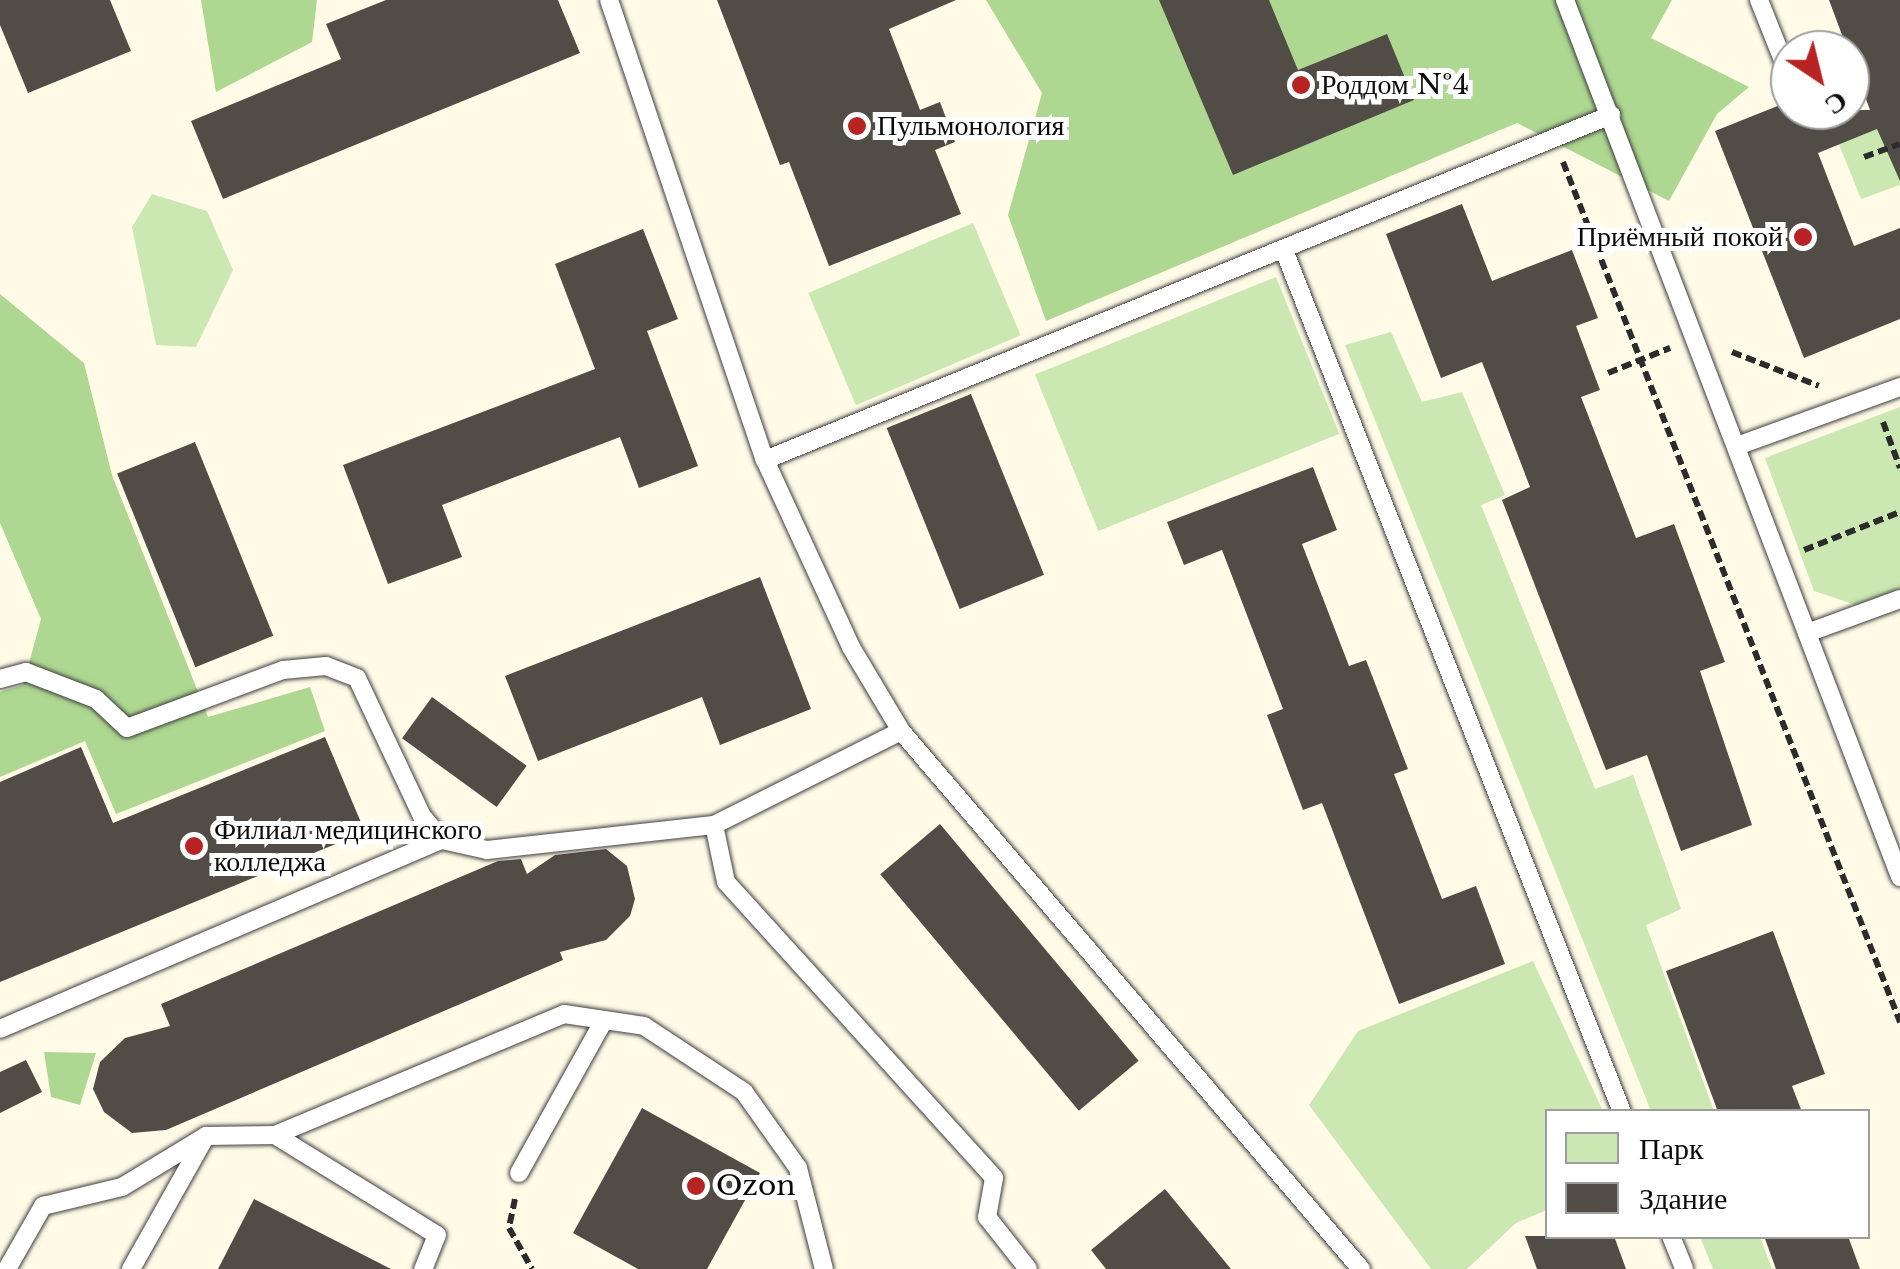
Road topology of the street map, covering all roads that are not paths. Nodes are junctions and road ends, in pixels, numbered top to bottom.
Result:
1 (609, 0) edge
2 (1565, 0) edge
3 (1760, 0) edge
4 (1772, 30) edge
5 (1611, 114) junction
6 (1284, 250) junction
7 (1900, 387) edge
8 (1737, 446) junction
9 (765, 460) junction
10 (1900, 599) edge
11 (1808, 633) junction
12 (0, 679) edge
13 (901, 731) junction
14 (714, 826) junction
15 (442, 840) junction
16 (1900, 877) edge
17 (604, 1020) junction
18 (0, 1030) edge
19 (1621, 1109) edge
20 (275, 1135) junction
21 (206, 1136) junction
22 (519, 1173) road end
23 (1672, 1239) edge
24 (7, 1269) edge
25 (131, 1269) edge
26 (423, 1269) edge
27 (824, 1269) edge
28 (1028, 1269) edge
29 (1362, 1269) edge
30 (1684, 1269) edge

1 - 9 lane
2 - 5 lane
3 - 4 lane
5 - 6 lane
5 - 8 lane
6 - 9 lane
6 - 19 lane
7 - 8 lane
8 - 11 lane
9 - 13 lane
10 - 11 lane
11 - 16 lane
12 - 15 lane
13 - 14 lane
13 - 29 lane
14 - 15 lane
14 - 28 lane
15 - 18 lane
17 - 20 lane
17 - 22 lane
17 - 27 lane
20 - 21 lane
20 - 26 lane
21 - 24 lane
21 - 25 lane
23 - 30 lane

